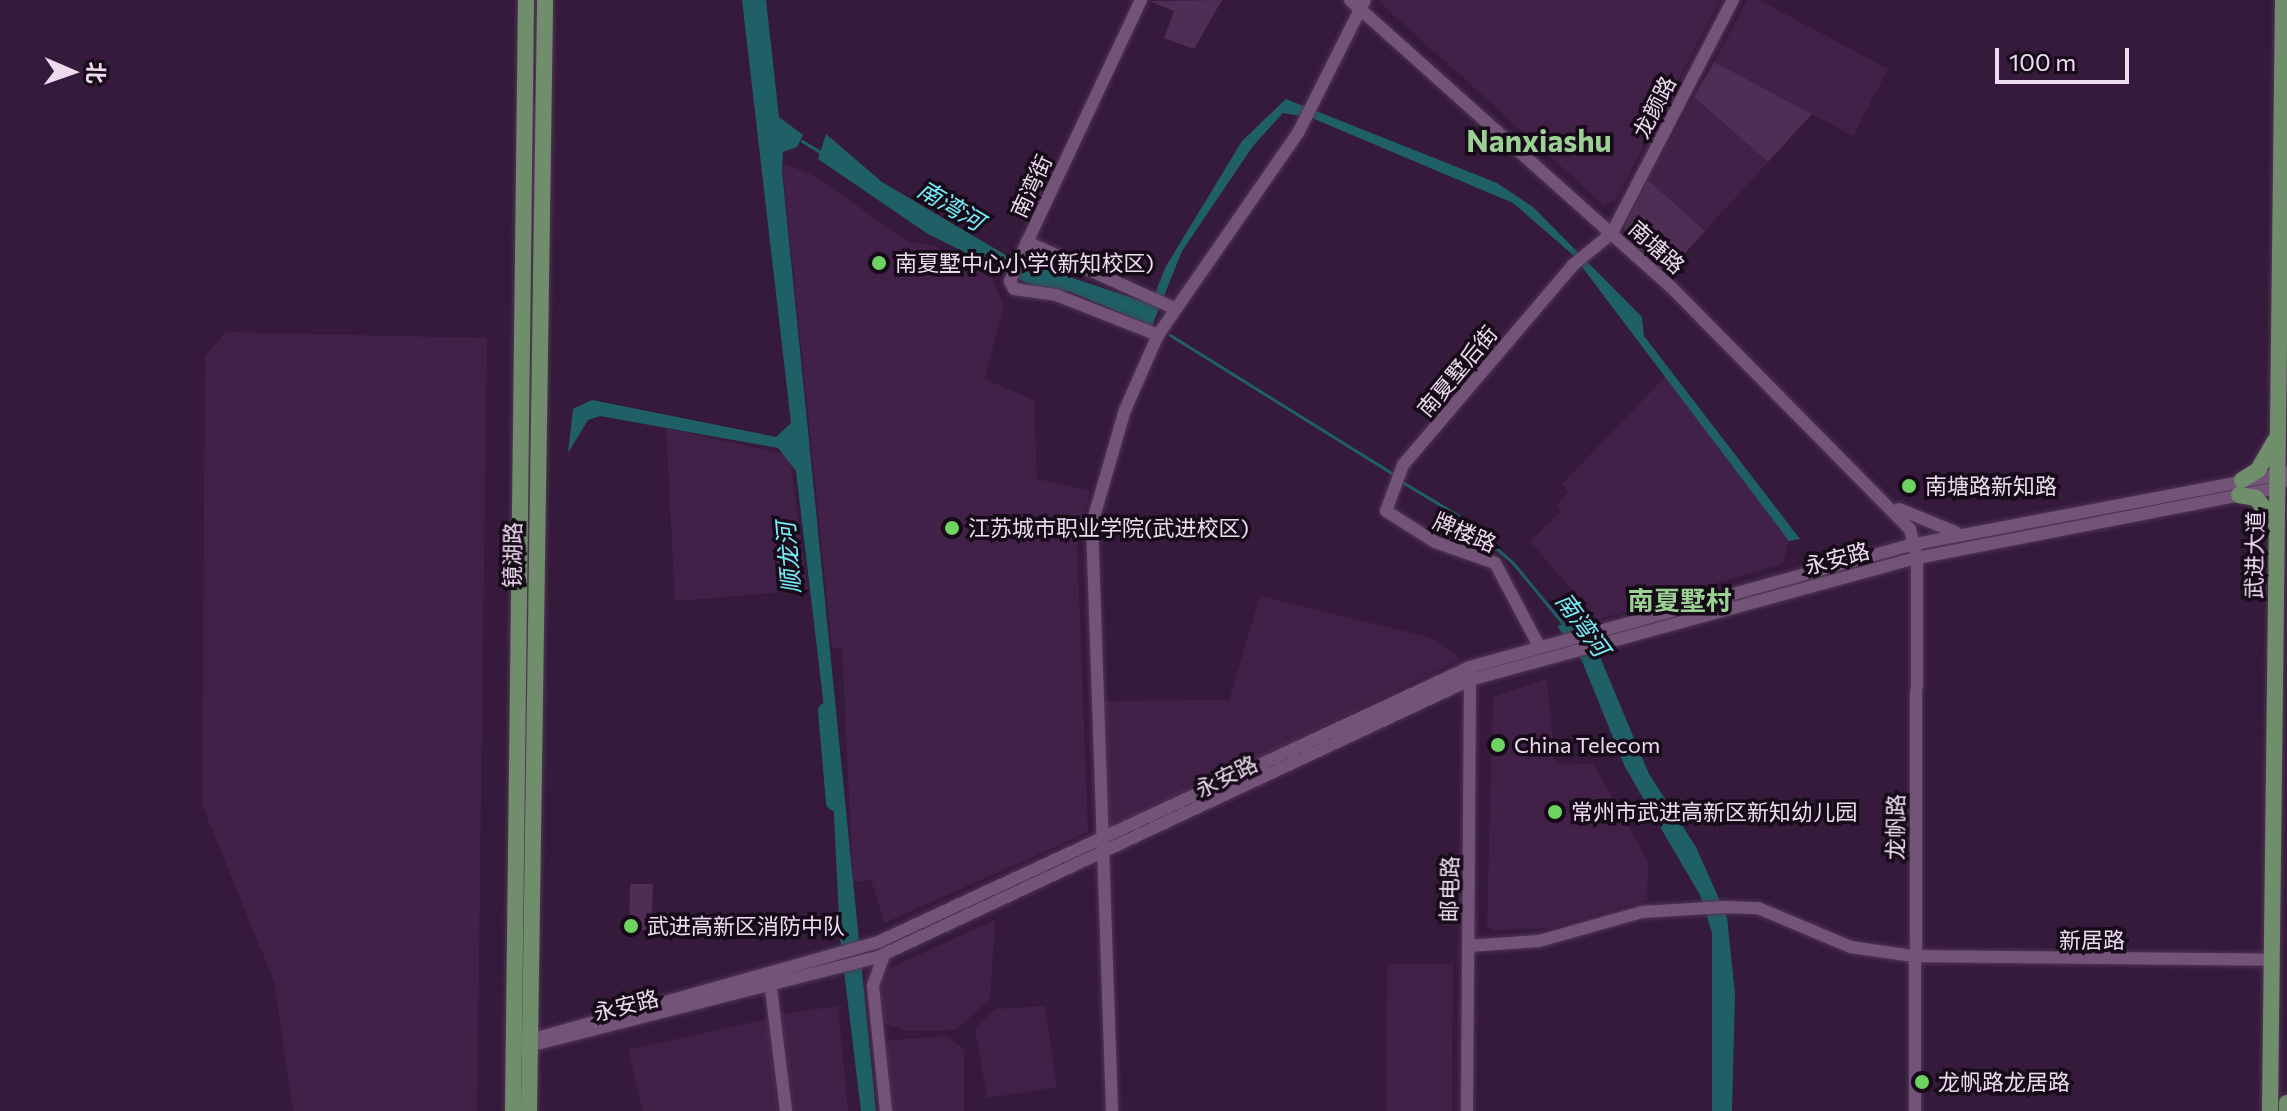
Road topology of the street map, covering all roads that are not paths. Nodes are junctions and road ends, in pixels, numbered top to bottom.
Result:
1 (526, 0) edge
2 (545, 0) edge
3 (1141, 0) edge
4 (1350, 0) edge
5 (1733, 0) edge
6 (2283, 0) edge
7 (1363, 5) edge
8 (1612, 233) junction
9 (1024, 248) junction
10 (1171, 306) junction
11 (1158, 335) junction
12 (2277, 432) junction
13 (2282, 478) edge
14 (2241, 488) junction
15 (1896, 507) junction
16 (1386, 511) joint
17 (2276, 524) junction
18 (1978, 531) junction
19 (1915, 544) junction
20 (1917, 558) junction
21 (1586, 639) junction
22 (1539, 646) junction
23 (1557, 648) junction
24 (1470, 674) junction
25 (1102, 843) junction
26 (1103, 858) junction
27 (1468, 946) junction
28 (879, 952) junction
29 (1913, 956) junction
30 (2271, 960) junction
31 (839, 963) junction
32 (771, 989) junction
33 (525, 1044) junction
34 (2287, 1103) edge
35 (513, 1111) edge
36 (529, 1111) edge
37 (786, 1111) edge
38 (886, 1111) edge
39 (1112, 1111) edge
40 (1467, 1111) edge
41 (1915, 1111) edge
42 (2270, 1111) edge
43 (2287, 1111) edge

1 - 33 main road, 镜湖路
2 - 33 main road, 镜湖路
3 - 9 street, 南湾街
4 - 7 street, 南塘路
5 - 8 street, 龙颜路
6 - 12 main road, 武进大道
7 - 8 street, 南塘路
7 - 10 street
8 - 15 street, 南塘路
8 - 16 street, 南夏墅后街
9 - 10 street, 南湾街
9 - 11 street
10 - 11 street
11 - 25 street
12 - 13 main road, 武进大道
12 - 14 main road
13 - 14 street
13 - 17 main road, 武进大道
14 - 17 main road
14 - 18 street, 永安路
14 - 20 street, 永安路
15 - 18 street
15 - 19 street, 南塘路
16 - 22 street, 牌楼路
17 - 30 main road, 武进大道
18 - 19 street, 永安路
19 - 20 street, 龙帆路
19 - 21 street, 永安路
20 - 21 street, 永安路
20 - 29 street, 龙帆路
21 - 23 street, 永安路
22 - 23 street, 永安路
22 - 24 street, 永安路
23 - 24 street, 永安路
24 - 25 street, 永安路
24 - 26 street, 永安路
24 - 27 street, 邮电路
25 - 26 street
25 - 28 street, 永安路
26 - 28 street, 永安路
26 - 39 street
27 - 29 street, 新居路
27 - 40 street, 邮电路
28 - 31 street
28 - 38 street
29 - 30 street, 新居路
29 - 41 street, 龙帆路
30 - 42 main road, 武进大道
31 - 32 street, 永安路
31 - 33 street, 永安路
32 - 33 street, 永安路
32 - 37 street
33 - 35 main road, 镜湖路
33 - 36 main road, 镜湖路
34 - 43 main road

